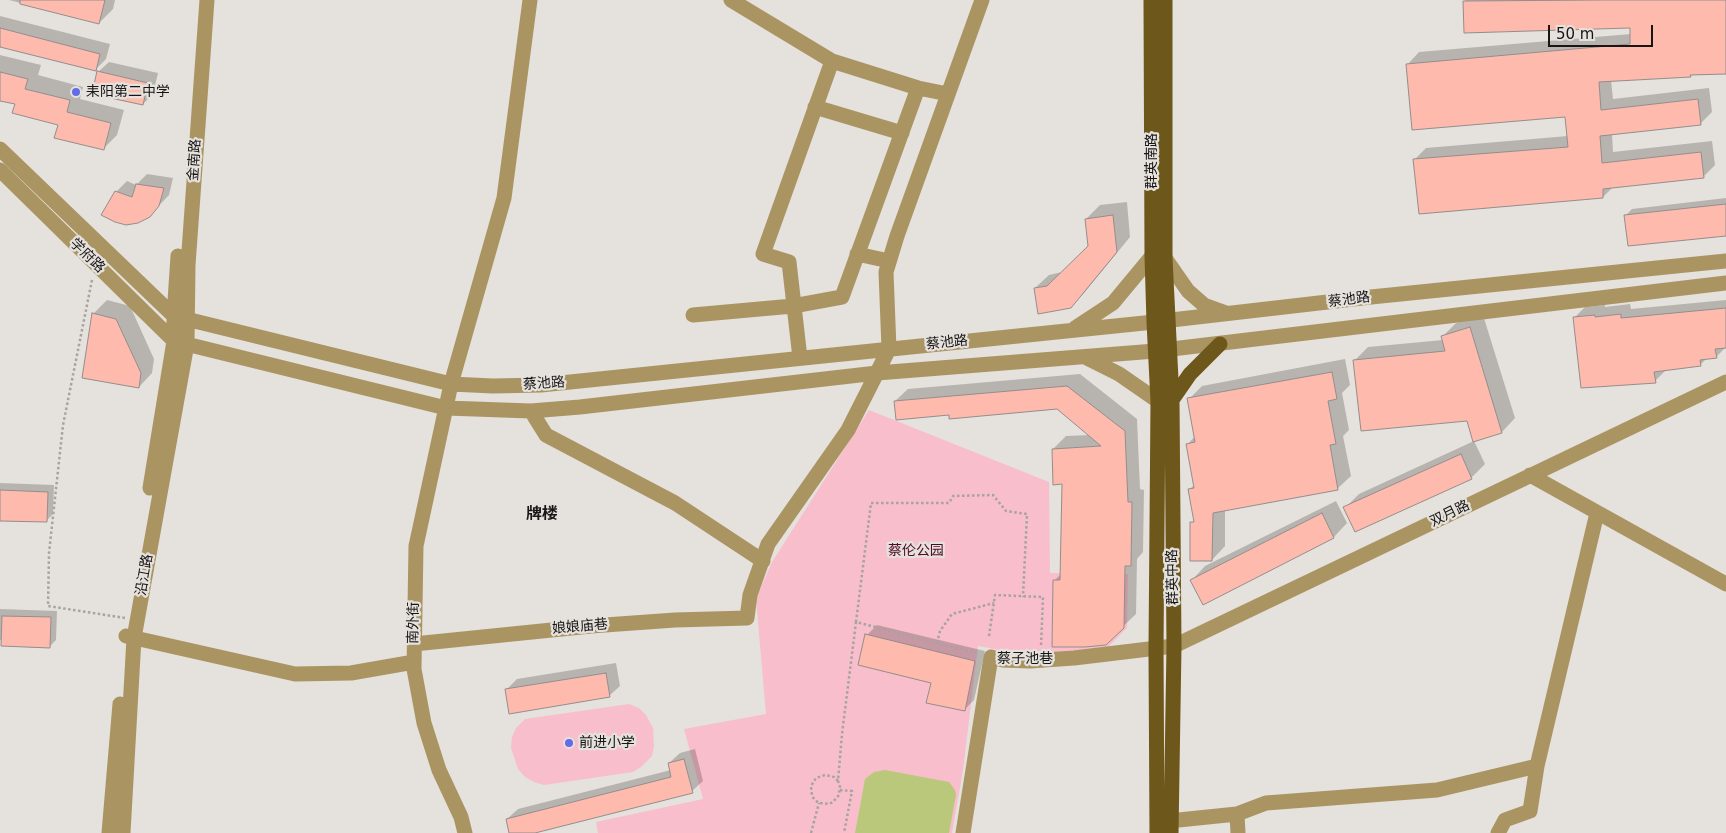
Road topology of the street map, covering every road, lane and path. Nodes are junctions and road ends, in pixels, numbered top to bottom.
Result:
1 (200, 0) edge
2 (207, 0) edge
3 (530, 0) edge
4 (731, 0) edge
5 (982, 0) edge
6 (1151, 0) edge
7 (1165, 0) edge
8 (832, 62) junction
9 (918, 88) junction
10 (948, 94) junction
11 (815, 107) junction
12 (902, 133) junction
13 (0, 149) edge
14 (0, 170) edge
15 (858, 254) junction
16 (1158, 257) junction
17 (889, 261) junction
18 (1726, 261) edge
19 (95, 264) junction
20 (1726, 283) edge
21 (794, 306) junction
22 (1227, 314) junction
23 (693, 315) dead end
24 (180, 318) junction
25 (1160, 322) junction
26 (1072, 330) junction
27 (181, 342) junction
28 (1220, 344) junction
29 (889, 349) junction
30 (1162, 350) junction
31 (1083, 356) junction
32 (800, 358) junction
33 (877, 373) junction
34 (1726, 382) edge
35 (450, 384) junction
36 (1165, 400) junction
37 (446, 408) junction
38 (531, 411) junction
39 (1530, 475) junction
40 (1597, 513) junction
41 (763, 561) junction
42 (1726, 584) edge
43 (1023, 596) junction
44 (994, 604) junction
45 (129, 619) junction
46 (856, 622) junction
47 (989, 636) dead end
48 (130, 637) junction
49 (937, 643) junction
50 (414, 644) junction
51 (1041, 646) dead end
52 (1174, 646) junction
53 (1156, 649) junction
54 (991, 657) junction
55 (414, 662) junction
56 (1537, 766) junction
57 (838, 781) junction
58 (840, 790) junction
59 (819, 803) junction
60 (1238, 814) junction
61 (1164, 827) edge
62 (109, 833) edge
63 (123, 833) edge
64 (465, 833) edge
65 (811, 833) edge
66 (844, 833) edge
67 (964, 833) edge
68 (1238, 833) edge
69 (1498, 833) edge

1 - 24 street, 金南路
2 - 24 street, 金南路
3 - 35 street, 南外街
4 - 8 street
5 - 10 street
6 - 16 main road, 群英南路
7 - 16 main road, 群英南路
8 - 9 street
8 - 11 street
9 - 10 street
9 - 12 street
10 - 17 street
11 - 12 street
11 - 21 street
12 - 15 street
13 - 24 street, 学府路
14 - 19 street, 学府路
15 - 17 street
15 - 21 street
16 - 22 street
16 - 25 main road, 群英南路
16 - 26 street
17 - 29 street
18 - 22 street, 蔡池路
19 - 27 street, 学府路
19 - 45 path
20 - 28 street, 蔡池路
21 - 23 street
21 - 32 street
22 - 25 street, 蔡池路
24 - 27 street, 沿江路
24 - 35 street, 蔡池路
25 - 26 street, 蔡池路
25 - 30 main road, 群英中路
26 - 29 street, 蔡池路
27 - 37 street, 蔡池路
27 - 45 street, 沿江路
27 - 48 street, 沿江路
28 - 30 street, 蔡池路
28 - 36 main road
29 - 32 street, 蔡池路
29 - 33 street
30 - 31 street, 蔡池路
30 - 36 main road, 群英中路
31 - 33 street, 蔡池路
31 - 36 street
32 - 35 street, 蔡池路
33 - 38 street, 蔡池路
33 - 41 street
34 - 39 street, 双月路
35 - 37 street, 南外街
36 - 52 main road, 群英中路
36 - 53 main road, 群英中路
37 - 38 street, 蔡池路
37 - 50 street, 南外街
38 - 41 street
39 - 40 street
39 - 52 street, 双月路
40 - 42 street
40 - 56 street
41 - 50 street, 娘娘庙巷
43 - 44 path
43 - 46 path
43 - 51 path
44 - 47 path
44 - 49 path
45 - 48 street, 沿江路
46 - 49 path
46 - 57 path
48 - 55 street
48 - 62 street, 沿江路
48 - 63 street, 沿江路
49 - 54 path
50 - 55 street, 南外街
52 - 53 street, 蔡子池巷
52 - 61 main road, 群英中路
53 - 54 street, 蔡子池巷
53 - 61 main road, 群英中路
54 - 67 street, 蔡子池巷
55 - 64 street, 南外街
56 - 60 street
56 - 69 street
57 - 58 path
57 - 59 path
58 - 59 path
58 - 66 path
59 - 65 path
60 - 61 street
60 - 68 street

